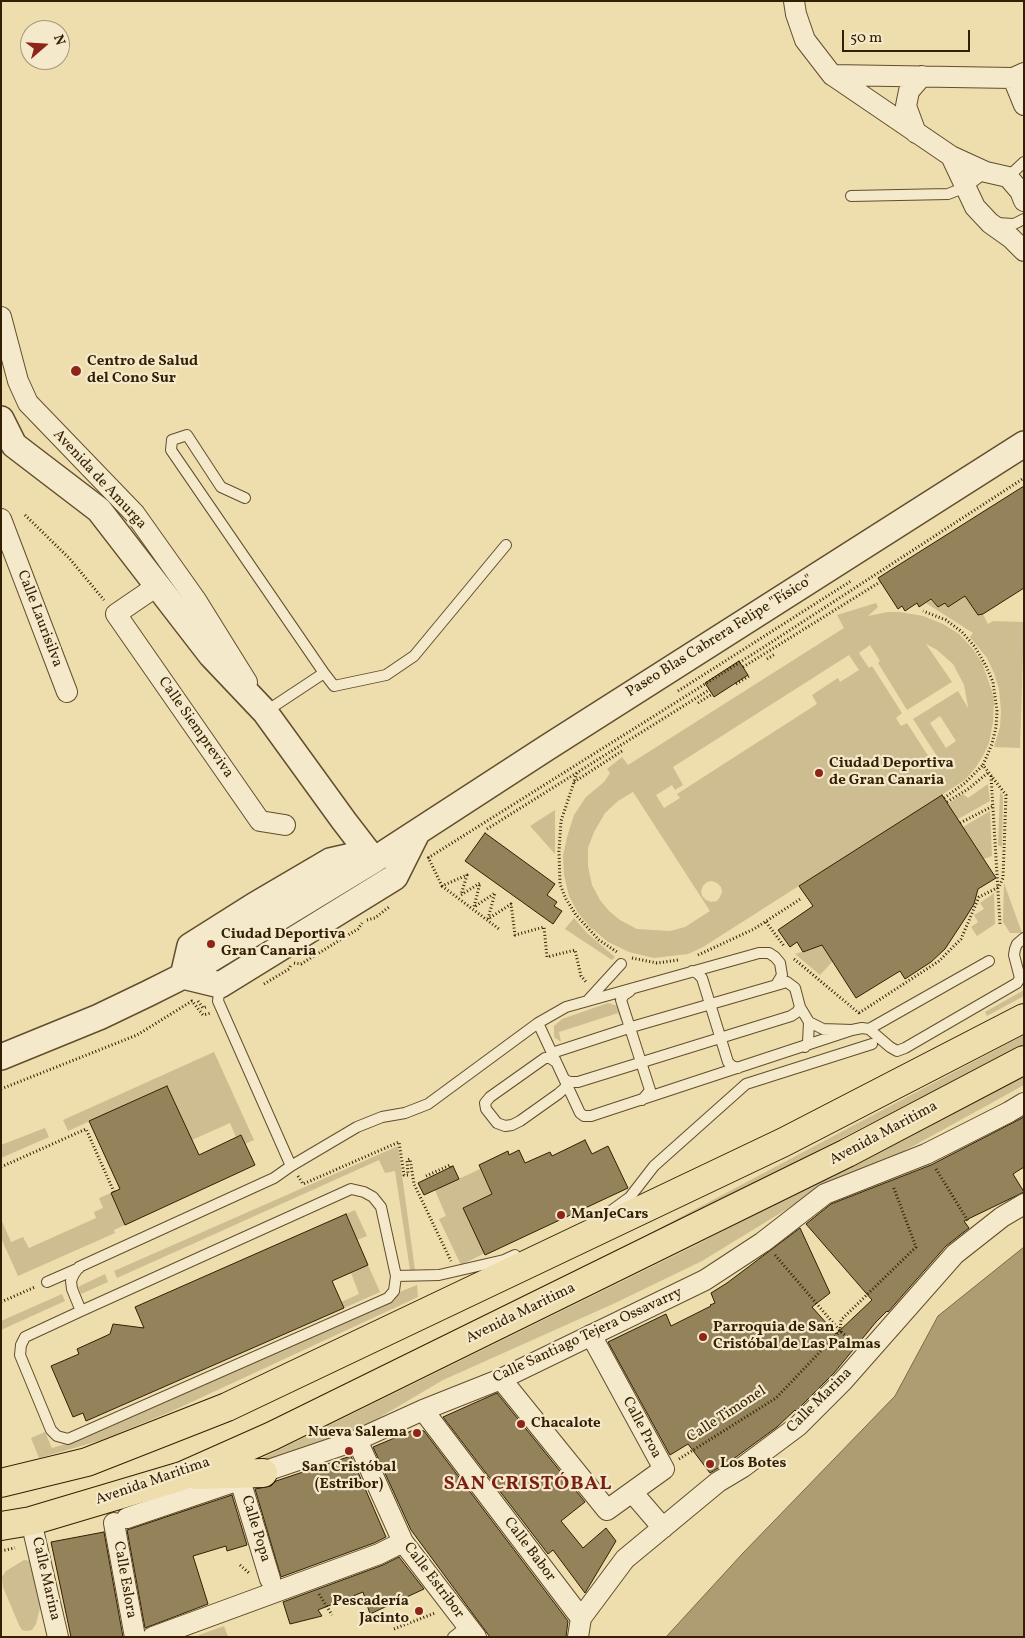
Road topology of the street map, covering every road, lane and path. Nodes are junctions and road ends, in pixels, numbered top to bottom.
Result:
1 (794, 1) edge
2 (832, 75) junction
3 (922, 76) junction
4 (1018, 76) edge
5 (1024, 105) edge
6 (916, 133) junction
7 (951, 156) junction
8 (1024, 162) edge
9 (986, 172) junction
10 (1008, 177) junction
11 (966, 187) junction
12 (851, 196) dead end
13 (1024, 200) edge
14 (1024, 219) edge
15 (990, 222) junction
16 (1024, 251) edge
17 (1, 317) edge
18 (1, 419) edge
19 (1024, 444) edge
20 (1024, 478) edge
21 (245, 498) dead end
22 (25, 515) dead end
23 (1, 519) edge
24 (506, 545) dead end
25 (856, 578) dead end
26 (880, 582) dead end
27 (157, 586) junction
28 (186, 606) junction
29 (923, 611) dead end
30 (116, 614) junction
31 (775, 654) dead end
32 (767, 659) dead end
33 (743, 667) dead end
34 (324, 673) junction
35 (749, 676) dead end
36 (736, 684) dead end
37 (709, 690) dead end
38 (67, 692) dead end
39 (675, 693) dead end
40 (712, 694) dead end
41 (698, 703) dead end
42 (265, 712) junction
43 (622, 751) dead end
44 (983, 765) junction
45 (576, 773) junction
46 (990, 774) junction
47 (574, 782) junction
48 (944, 798) dead end
49 (947, 802) dead end
50 (993, 806) junction
51 (344, 820) junction
52 (960, 823) dead end
53 (285, 825) dead end
54 (487, 829) dead end
55 (421, 840) junction
56 (428, 857) junction
57 (374, 860) junction
58 (330, 861) junction
59 (423, 866) dead end
60 (442, 886) junction
61 (999, 887) junction
62 (802, 898) dead end
63 (391, 906) dead end
64 (363, 912) junction
65 (766, 922) junction
66 (1000, 924) dead end
67 (498, 929) dead end
68 (1024, 938) edge
69 (323, 944) dead end
70 (695, 956) dead end
71 (300, 958) dead end
72 (682, 960) dead end
73 (989, 961) dead end
74 (286, 962) dead end
75 (292, 963) junction
76 (621, 964) dead end
77 (692, 971) junction
78 (264, 985) dead end
79 (776, 985) junction
80 (186, 986) junction
81 (634, 988) junction
82 (592, 996) junction
83 (215, 997) junction
84 (710, 1004) junction
85 (800, 1007) junction
86 (1024, 1018) edge
87 (809, 1022) junction
88 (538, 1023) junction
89 (630, 1028) junction
90 (869, 1029) junction
91 (852, 1030) junction
92 (721, 1038) junction
93 (872, 1044) dead end
94 (805, 1047) junction
95 (564, 1049) junction
96 (1, 1057) edge
97 (551, 1058) junction
98 (1024, 1060) edge
99 (641, 1062) junction
100 (738, 1068) junction
101 (565, 1082) junction
102 (1, 1089) edge
103 (641, 1100) junction
104 (1024, 1103) edge
105 (926, 1154) junction
106 (742, 1162) junction
107 (290, 1166) junction
108 (1, 1167) edge
109 (451, 1167) dead end
110 (426, 1176) dead end
111 (667, 1186) dead end
112 (114, 1192) dead end
113 (649, 1192) dead end
114 (896, 1195) dead end
115 (630, 1197) junction
116 (1024, 1204) edge
117 (600, 1216) dead end
118 (978, 1236) junction
119 (763, 1242) junction
120 (522, 1259) junction
121 (79, 1267) junction
122 (456, 1272) junction
123 (396, 1276) junction
124 (47, 1282) joint
125 (1, 1302) edge
126 (82, 1312) junction
127 (840, 1331) junction
128 (591, 1336) junction
129 (867, 1353) junction
130 (501, 1379) junction
131 (423, 1410) junction
132 (357, 1440) junction
133 (664, 1469) junction
134 (182, 1476) junction
135 (251, 1476) junction
136 (1, 1483) edge
137 (632, 1492) junction
138 (121, 1520) joint
139 (31, 1521) junction
140 (1, 1526) edge
141 (663, 1528) junction
142 (403, 1542) junction
143 (270, 1579) dead end
144 (310, 1579) junction
145 (452, 1606) junction
146 (332, 1615) dead end
147 (580, 1628) edge
148 (394, 1629) dead end
149 (465, 1633) edge
150 (58, 1637) edge
151 (135, 1637) edge
152 (153, 1637) edge

1 - 2 street
2 - 3 street
2 - 6 street
3 - 4 street
3 - 6 street
4 - 5 street
6 - 7 street
7 - 9 street
7 - 11 street
8 - 10 lane
9 - 10 street
9 - 11 lane
10 - 13 street
11 - 12 lane
11 - 15 street
14 - 15 lane
15 - 16 street
17 - 28 street, Avenida de Amurga
18 - 27 street, Avenida de Amurga
19 - 55 street, Paseo Blas Cabrera Felipe "Físico"
20 - 56 path
21 - 34 lane
22 - 30 path
23 - 38 street, Calle Laurisilva
24 - 34 lane
25 - 39 path
26 - 33 path
27 - 28 street, Avenida de Amurga
27 - 30 street
28 - 42 street, Avenida de Amurga
29 - 44 path
30 - 53 street, Calle Siempreviva
31 - 32 path
34 - 42 lane
35 - 36 path
37 - 45 path
40 - 41 path
42 - 51 street, Avenida de Amurga
43 - 47 path
44 - 46 path
44 - 48 path
45 - 47 path
45 - 54 path
46 - 49 path
46 - 50 path
46 - 61 path
47 - 72 path
50 - 52 path
50 - 61 path
51 - 57 street, Avenida de Amurga
51 - 58 street
55 - 56 path
55 - 57 street, Paseo Blas Cabrera Felipe "Físico"
55 - 64 street
56 - 59 path
56 - 60 path
57 - 58 street
57 - 64 street
57 - 80 street, Paseo Blas Cabrera Felipe "Físico"
58 - 80 street
60 - 67 path
60 - 82 path
61 - 65 path
61 - 66 path
62 - 65 path
63 - 64 path
64 - 69 path
64 - 75 path
64 - 83 street
65 - 70 path
68 - 90 lane
71 - 75 path
73 - 90 lane
74 - 75 path
75 - 78 path
76 - 82 lane
77 - 79 lane
77 - 81 lane
77 - 84 lane
79 - 84 lane
79 - 85 lane
80 - 83 street
80 - 83 path
80 - 96 street, Paseo Blas Cabrera Felipe "Físico"
81 - 82 lane
81 - 89 lane
82 - 88 lane
83 - 102 path
83 - 107 lane
84 - 89 lane
84 - 92 lane
85 - 87 lane
85 - 92 lane
86 - 106 highway
87 - 91 lane
87 - 94 lane
88 - 95 lane
88 - 97 lane
88 - 107 lane
89 - 95 lane
89 - 99 lane
90 - 91 lane
91 - 94 lane
92 - 99 lane
92 - 100 lane
93 - 115 lane
94 - 100 lane
95 - 97 lane
97 - 101 lane
97 - 101 lane
98 - 134 highway, Avenida Maritima
99 - 101 lane
99 - 103 lane
100 - 103 lane
101 - 103 lane
104 - 105 street, Calle Santiago Tejera Ossavarry
105 - 118 path
105 - 119 street, Calle Santiago Tejera Ossavarry
106 - 111 lane
106 - 120 highway
107 - 121 lane
107 - 122 path
108 - 112 path
109 - 110 path
113 - 115 lane
114 - 127 path, Calle Timonel
115 - 117 lane
116 - 118 street, Calle Marina
118 - 129 street, Calle Marina
119 - 127 path
119 - 128 street, Calle Santiago Tejera Ossavarry
120 - 122 lane
120 - 136 highway
121 - 124 lane
121 - 126 lane
122 - 123 lane
123 - 126 lane
123 - 126 lane
124 - 125 path
127 - 129 path
127 - 133 path, Calle Timonel
128 - 130 street, Calle Santiago Tejera Ossavarry
128 - 133 street, Calle Proa
129 - 141 street, Calle Marina
130 - 131 street, Calle Santiago Tejera Ossavarry
130 - 137 street, Calle Proa
131 - 132 street, Calle Santiago Tejera Ossavarry
131 - 147 street, Calle Babor
132 - 135 street, Calle Santiago Tejera Ossavarry
132 - 142 street, Calle Estribor
133 - 137 street, Calle Proa
134 - 135 highway
134 - 139 highway, Avenida Maritima
135 - 138 street, Calle Santiago Tejera Ossavarry
135 - 143 street, Calle Popa
137 - 141 street
138 - 151 street, Calle Eslora
139 - 140 highway, Avenida Maritima
139 - 150 street, Calle Marina
141 - 147 street, Calle Marina
142 - 144 street
142 - 145 street, Calle Estribor
144 - 146 path
144 - 152 street
145 - 148 path
145 - 149 street, Calle Estribor

